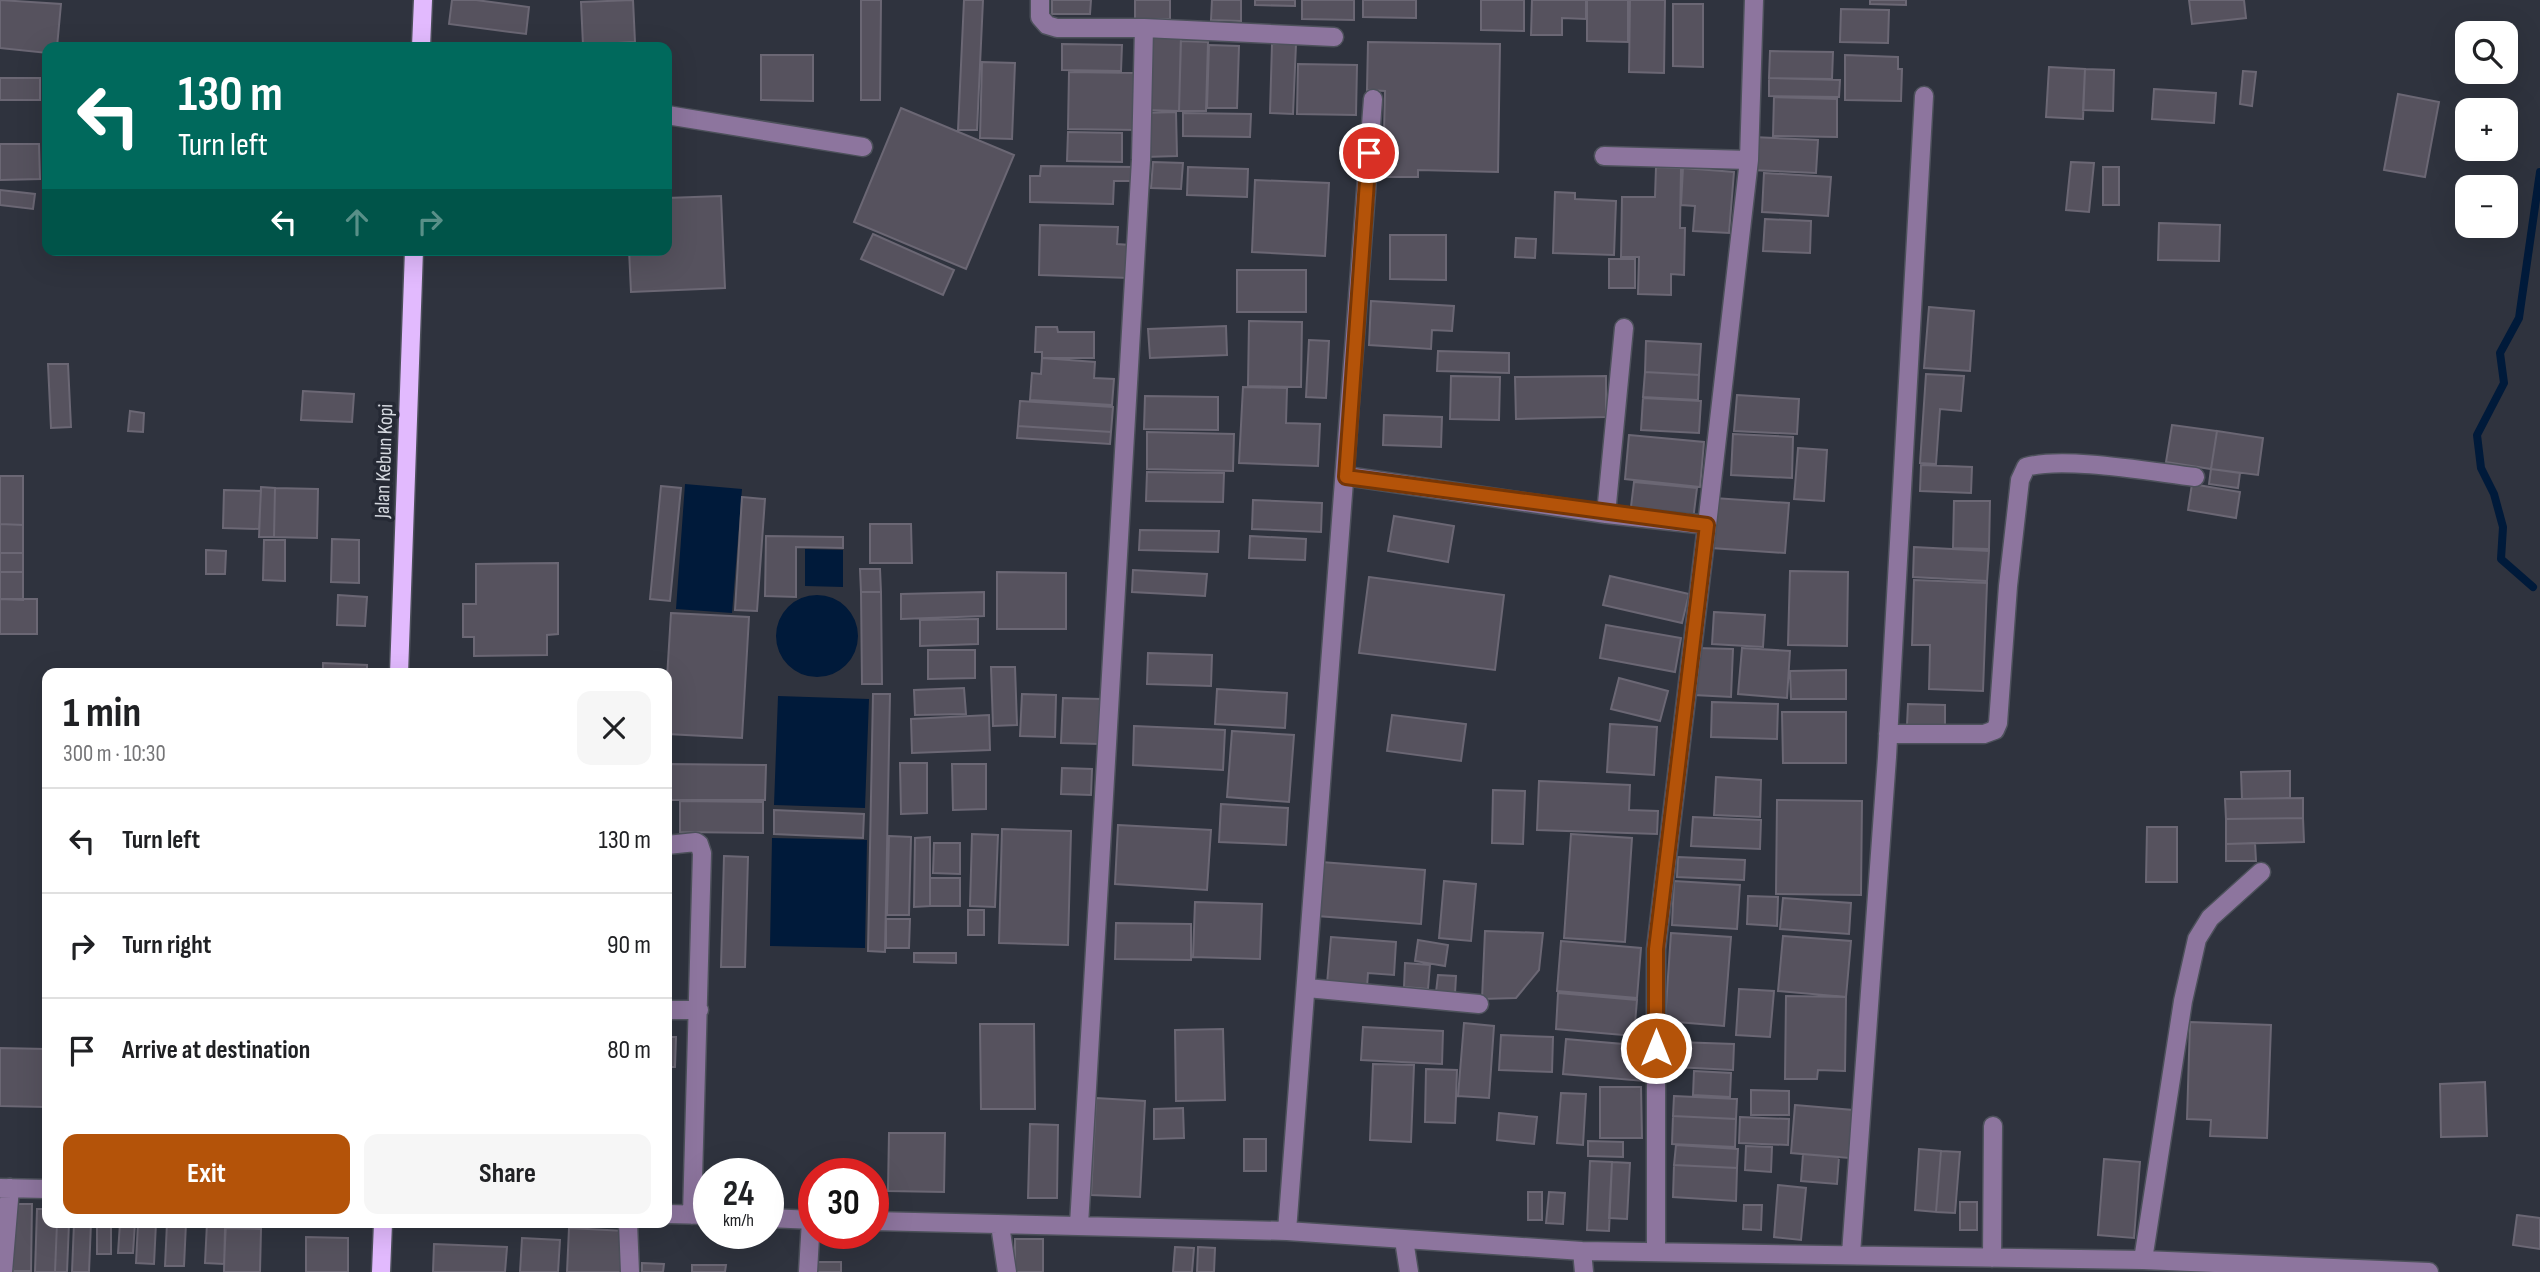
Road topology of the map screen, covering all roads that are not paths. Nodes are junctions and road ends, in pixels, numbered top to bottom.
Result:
1 (423, 0) edge
2 (1040, 0) edge
3 (1754, 0) edge
4 (1144, 27) junction
5 (1334, 37) dead end
6 (421, 42) edge
7 (1924, 96) dead end
8 (1373, 99) dead end
9 (672, 116) edge
10 (863, 147) dead end
11 (1604, 156) dead end
12 (1749, 160) junction
13 (414, 256) edge
14 (1624, 328) dead end
15 (1346, 477) junction
16 (2195, 477) dead end
17 (1606, 513) junction
18 (1707, 525) junction
19 (399, 668) edge
20 (1888, 734) junction
21 (672, 844) edge
22 (2261, 872) dead end
23 (1307, 988) junction
24 (1479, 1004) dead end
25 (672, 1010) edge
26 (699, 1010) junction
27 (1993, 1126) dead end
28 (700, 1158) edge
29 (5, 1188) edge
30 (42, 1189) edge
31 (672, 1214) edge
32 (693, 1215) edge
33 (889, 1222) edge
34 (999, 1225) junction
35 (1079, 1225) junction
36 (383, 1228) edge
37 (628, 1228) edge
38 (1287, 1231) junction
39 (1404, 1240) junction
40 (810, 1249) edge
41 (1582, 1251) junction
42 (1656, 1251) junction
43 (1852, 1254) junction
44 (1992, 1258) junction
45 (2143, 1260) junction
46 (2378, 1271) edge
47 (3, 1272) edge
48 (381, 1272) edge
49 (630, 1272) edge
50 (808, 1272) edge
51 (1007, 1272) edge
52 (1409, 1272) edge
53 (1584, 1272) edge
54 (2429, 1272) edge

1 - 6 main road
2 - 4 street
3 - 12 street
4 - 5 street
4 - 35 street
7 - 20 street
8 - 15 street
9 - 10 street
11 - 12 street
12 - 18 street
13 - 19 main road, Jalan Kebun Kopi
14 - 17 street
15 - 17 street
15 - 23 street
16 - 20 street
17 - 18 street
18 - 42 street
20 - 43 street
21 - 26 street
22 - 45 street
23 - 24 street
23 - 38 street
25 - 26 street
26 - 28 street
27 - 44 street
29 - 30 street
29 - 47 street
31 - 32 street
33 - 34 street
34 - 35 street
34 - 51 street
35 - 38 street
36 - 48 main road
37 - 49 street
38 - 39 street
39 - 41 street
39 - 52 street
40 - 50 street
41 - 42 street
41 - 53 street
42 - 43 street
43 - 44 street
44 - 45 street
45 - 46 street
46 - 54 street

